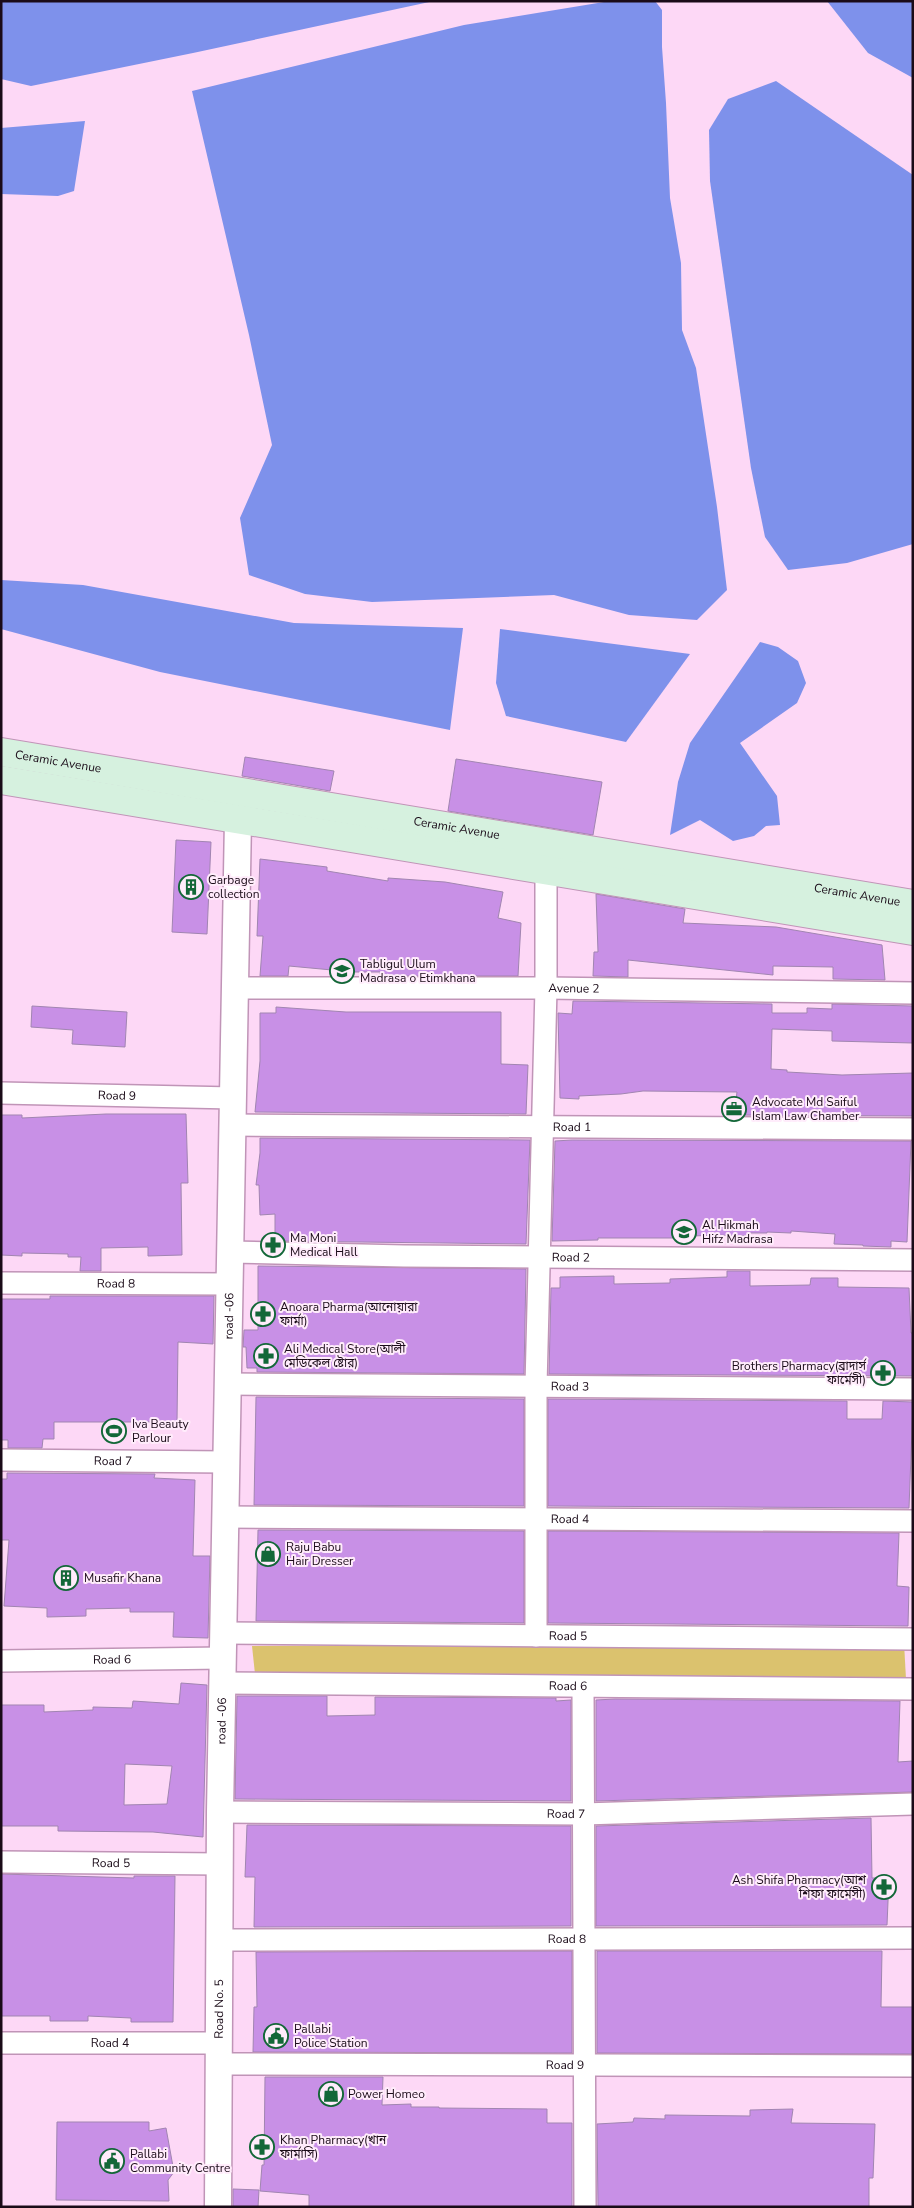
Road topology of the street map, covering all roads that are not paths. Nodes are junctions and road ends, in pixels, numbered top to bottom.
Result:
1 (1, 752) edge
2 (1, 780) edge
3 (238, 819) junction
4 (546, 870) junction
5 (913, 904) edge
6 (913, 931) edge
7 (234, 988) junction
8 (546, 988) junction
9 (913, 993) edge
10 (1, 1093) edge
11 (233, 1098) junction
12 (232, 1125) junction
13 (541, 1127) junction
14 (913, 1129) edge
15 (230, 1252) junction
16 (538, 1257) junction
17 (913, 1260) edge
18 (1, 1283) edge
19 (230, 1284) junction
20 (228, 1384) junction
21 (536, 1386) junction
22 (913, 1389) edge
23 (1, 1460) edge
24 (226, 1462) junction
25 (226, 1516) junction
26 (535, 1518) junction
27 (913, 1521) edge
28 (536, 1636) junction
29 (913, 1639) edge
30 (223, 1658) junction
31 (1, 1661) edge
32 (583, 1687) junction
33 (913, 1689) edge
34 (913, 1804) edge
35 (220, 1812) junction
36 (583, 1814) junction
37 (1, 1862) edge
38 (220, 1864) junction
39 (913, 1938) edge
40 (220, 1940) junction
41 (584, 1940) junction
42 (1, 2043) edge
43 (219, 2054) junction
44 (585, 2065) junction
45 (913, 2066) edge
46 (218, 2207) edge
47 (586, 2207) edge

1 - 5 main road, Ceramic Avenue
2 - 3 main road, Ceramic Avenue
3 - 4 main road, Ceramic Avenue
3 - 7 street, road -06
4 - 6 main road, Ceramic Avenue
4 - 8 street
7 - 8 street, Avenue 2
7 - 11 street, road -06
8 - 9 street, Avenue 2
8 - 13 street
10 - 11 street, Road 9
11 - 12 street, road -06
12 - 13 street, Road 1
12 - 15 street, road -06
13 - 14 street, Road 1
13 - 16 street
15 - 16 street, Road 2
15 - 19 street, road -06
16 - 17 street, Road 2
16 - 21 street
18 - 19 street, Road 8
19 - 20 street, road -06
20 - 21 street, Road 3
20 - 24 street, road -06
21 - 22 street, Road 3
21 - 26 street
23 - 24 street, Road 7
24 - 25 street, road -06
25 - 26 street, Road 4
25 - 30 street, road -06
26 - 27 street, Road 4
26 - 28 street
28 - 29 street, Road 5
28 - 30 street, Road 5
30 - 31 street, Road 6
30 - 32 street, Road 6
30 - 35 street, road -06
32 - 33 street, Road 6
32 - 36 street
34 - 36 street, Road 7
35 - 36 street, Road 7
35 - 38 street, Road No. 5
36 - 41 street
37 - 38 street, Road 5
38 - 40 street, Road No. 5
39 - 41 street, Road 8
40 - 41 street, Road 8
40 - 43 street, Road No. 5
41 - 44 street
42 - 43 street, Road 4
43 - 44 street, Road 9
43 - 46 street, Road No. 5
44 - 45 street, Road 9
44 - 47 street

